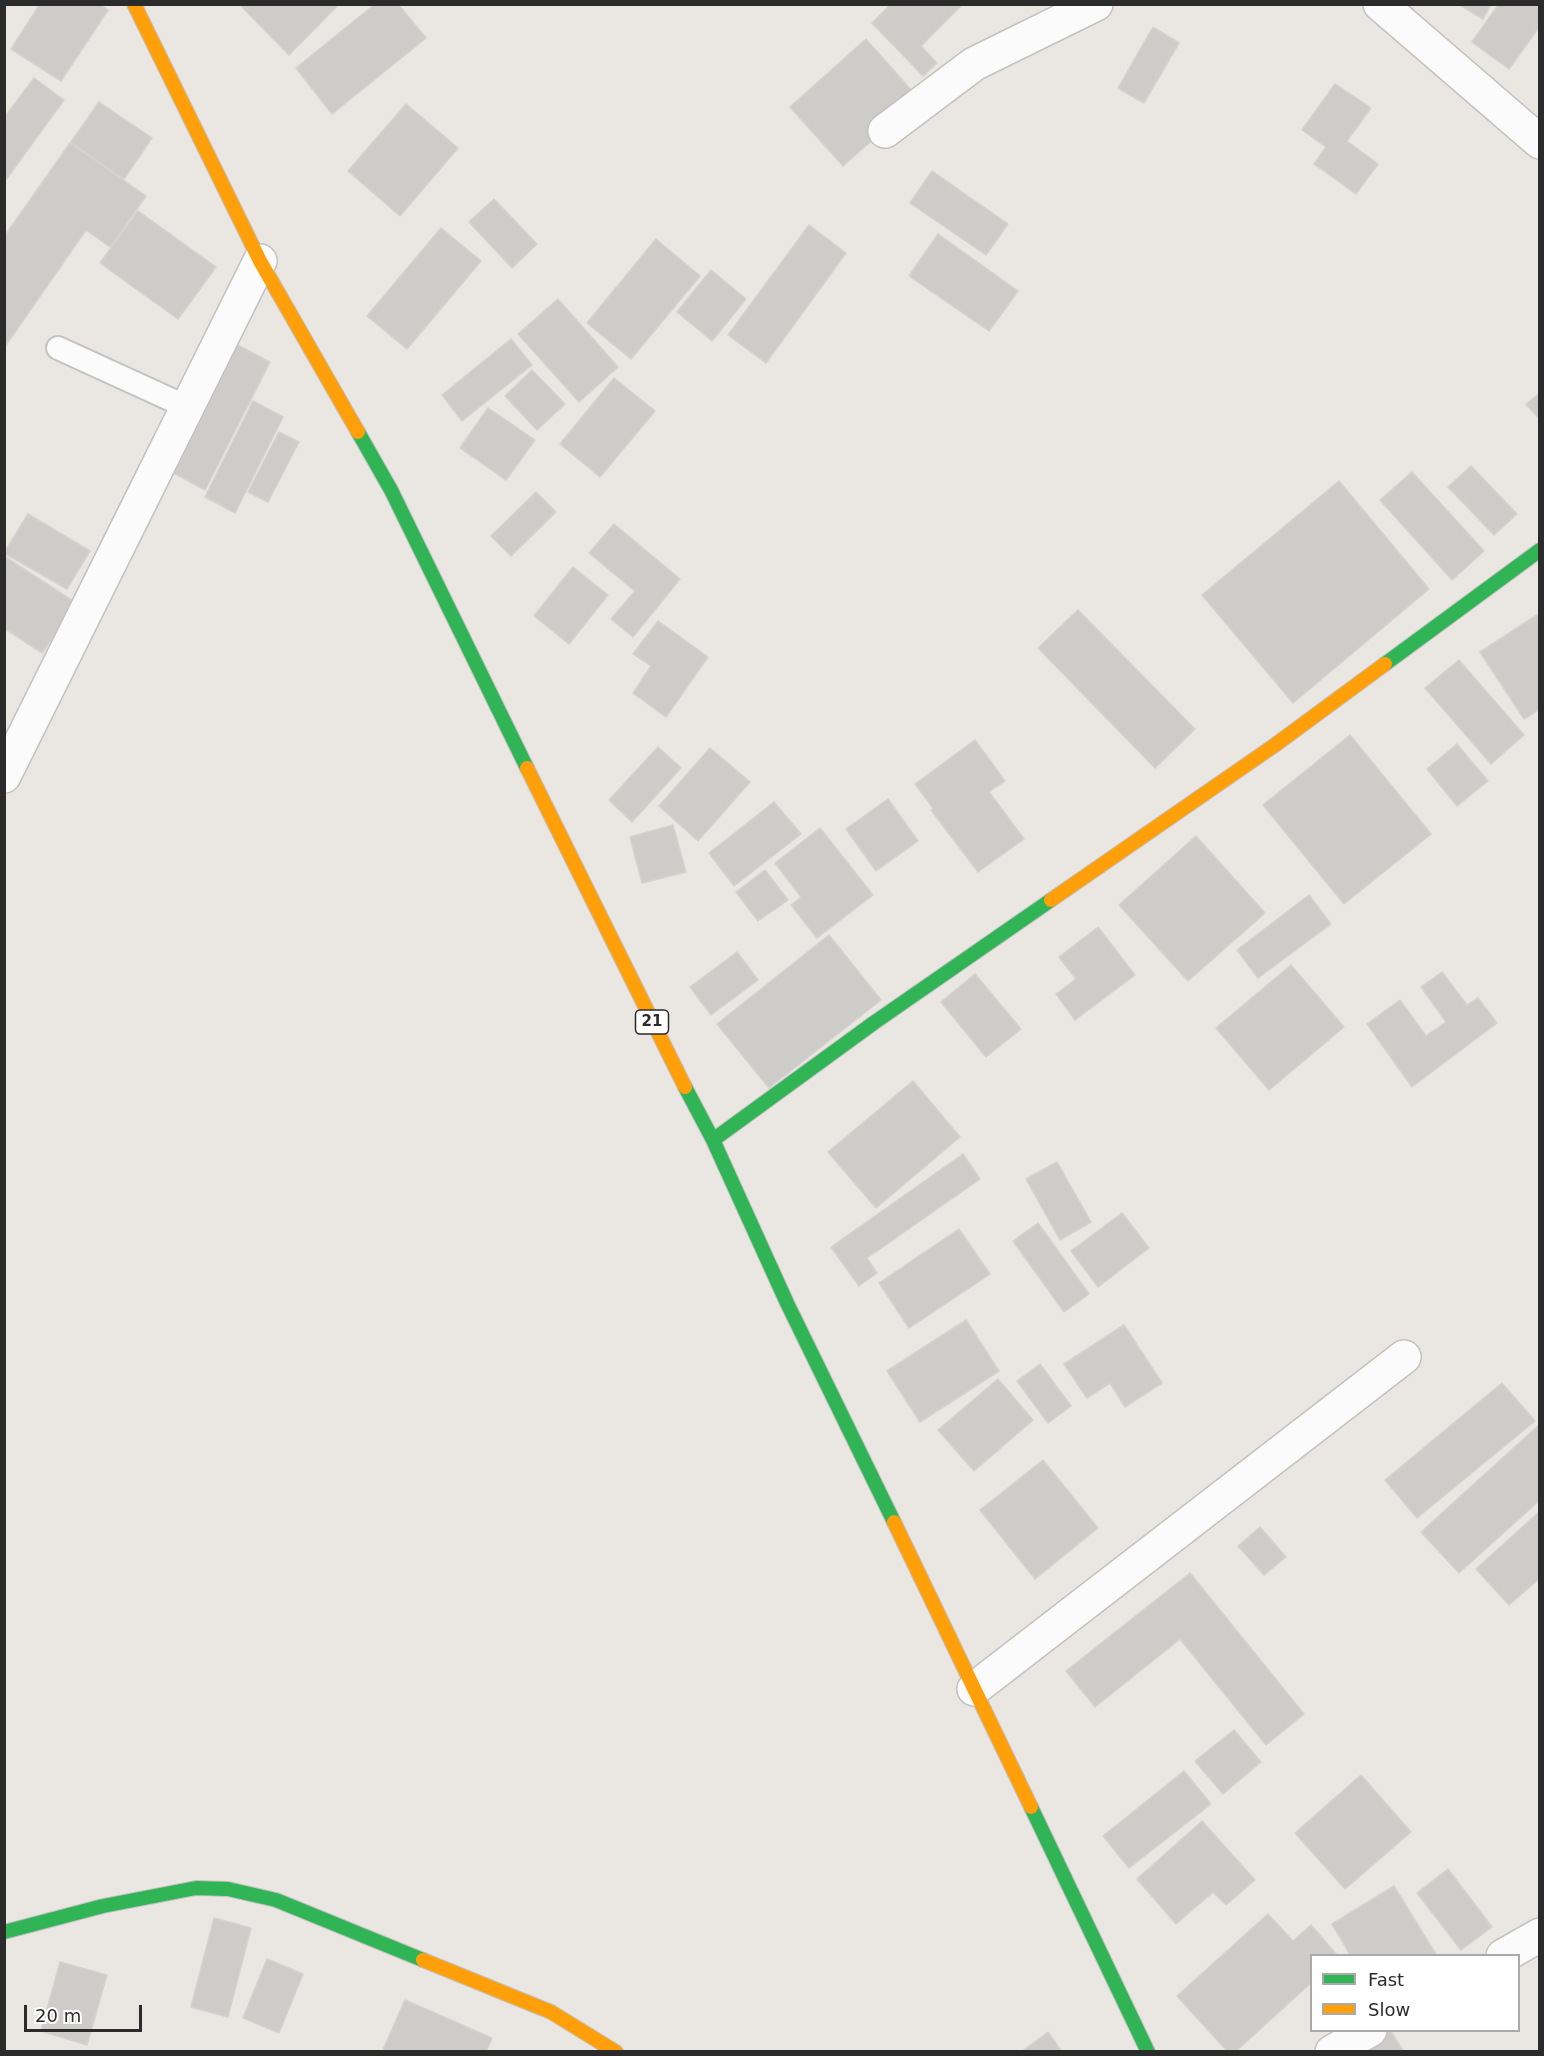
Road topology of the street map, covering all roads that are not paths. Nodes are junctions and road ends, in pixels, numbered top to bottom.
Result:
1 (134, 4) edge
2 (1096, 4) edge
3 (1380, 4) edge
4 (885, 131) dead end
5 (1539, 142) edge
6 (260, 261) junction
7 (58, 348) dead end
8 (187, 408) junction
9 (1539, 550) edge
10 (4, 776) edge
11 (713, 1140) junction
12 (1404, 1357) dead end
13 (975, 1689) junction
14 (4, 1932) edge
15 (1539, 1935) edge
16 (1506, 1954) edge
17 (1368, 2032) edge
18 (616, 2052) edge
19 (1148, 2052) edge
20 (1332, 2052) edge

1 - 6 main road, 21
2 - 4 street
3 - 5 street
6 - 8 street
6 - 11 main road, 21
7 - 8 lane
8 - 10 street
9 - 11 main road
11 - 13 main road, 21
12 - 13 street
13 - 19 main road, 21
14 - 18 main road
15 - 16 street
17 - 20 street

